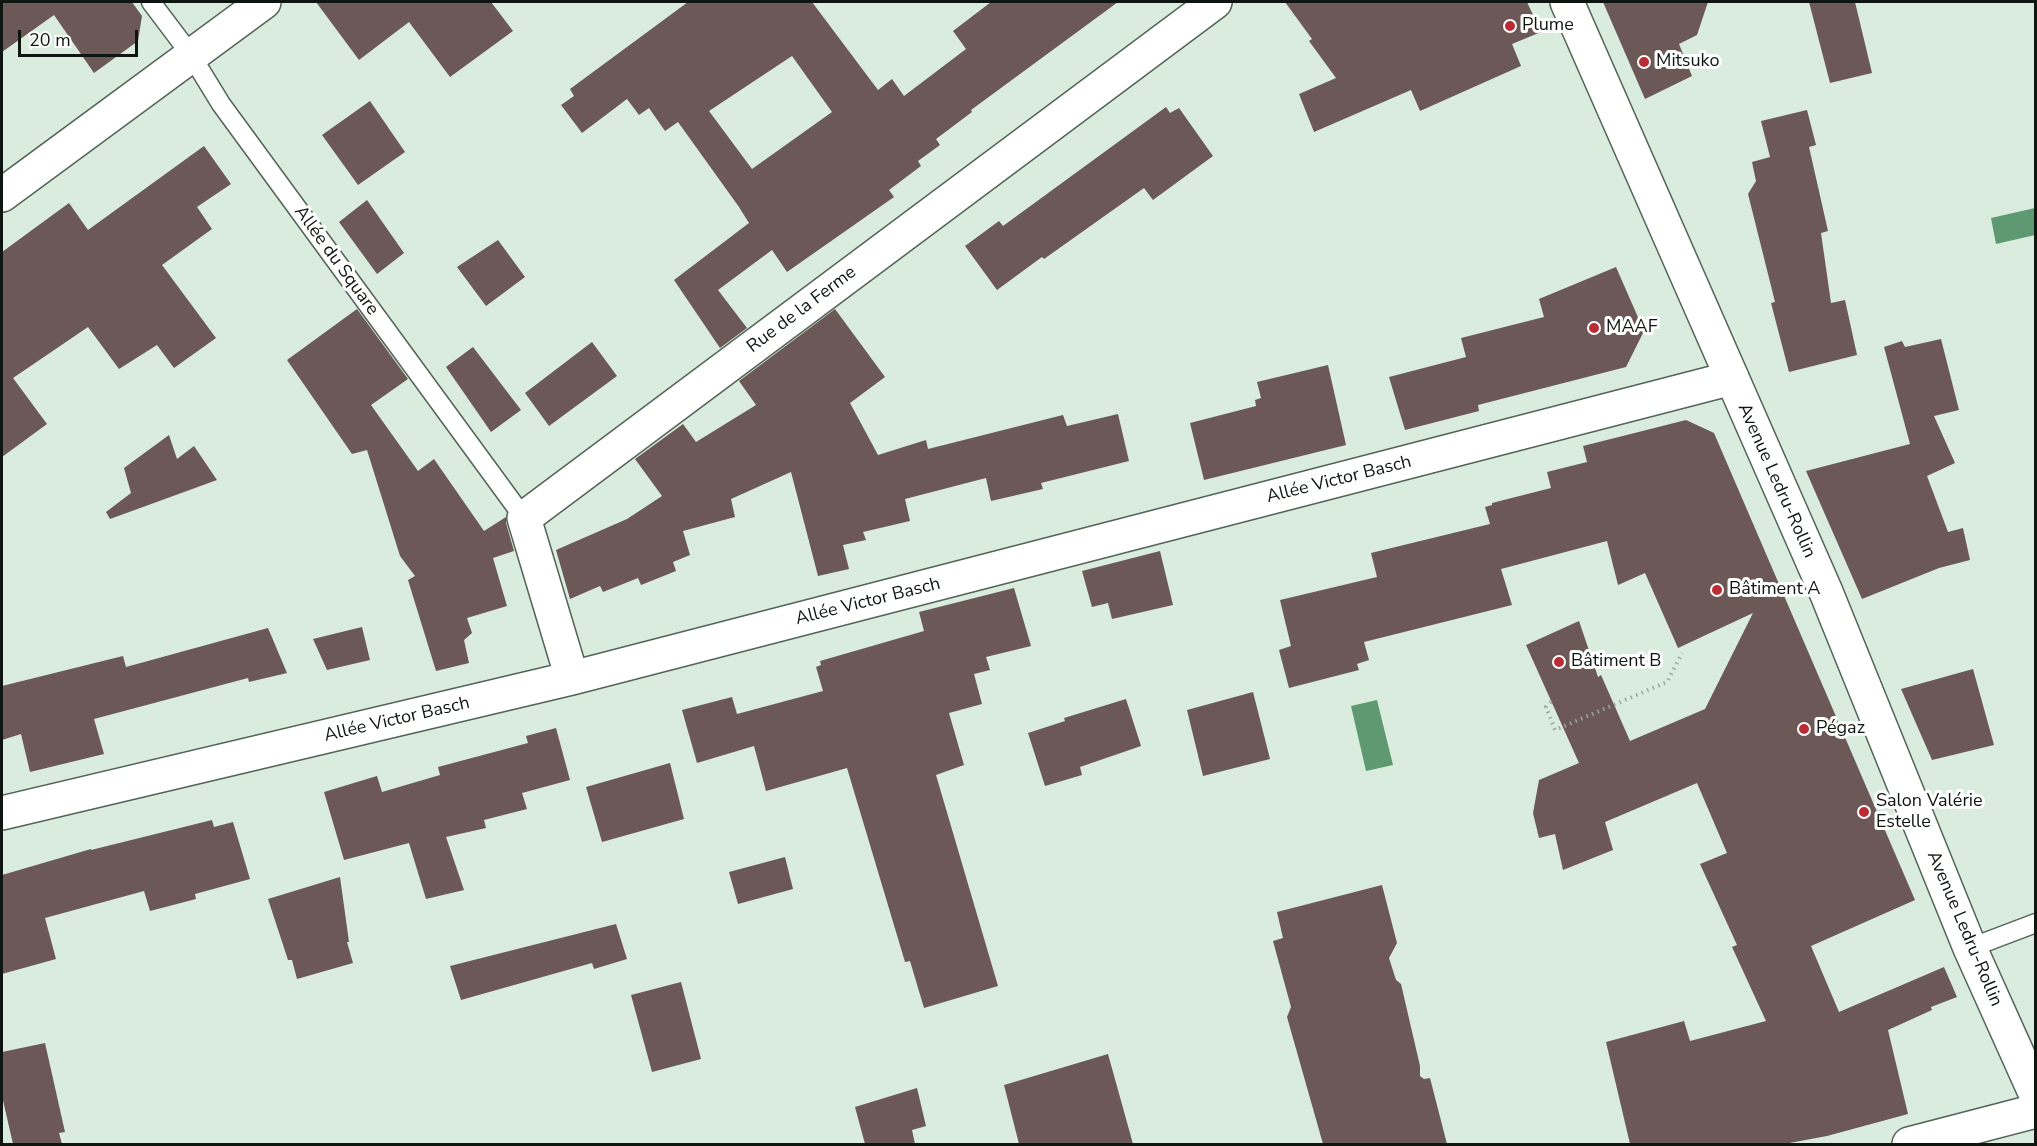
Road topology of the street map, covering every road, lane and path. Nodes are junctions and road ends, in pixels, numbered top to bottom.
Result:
1 (151, 2) edge
2 (264, 2) edge
3 (1215, 2) edge
4 (1567, 2) edge
5 (191, 55) junction
6 (2, 195) edge
7 (1732, 378) junction
8 (524, 518) junction
9 (1682, 653) dead end
10 (572, 678) junction
11 (1551, 702) dead end
12 (2, 813) edge
13 (2036, 923) edge
14 (1970, 948) junction
15 (2036, 1095) edge
16 (2036, 1111) edge
17 (1909, 1144) edge

1 - 5 lane, Allée du Square
2 - 5 street
3 - 8 street, Rue de la Ferme
4 - 7 street, Avenue Ledru-Rollin
5 - 6 street
5 - 8 lane, Allée du Square
7 - 10 street, Allée Victor Basch
7 - 14 street, Avenue Ledru-Rollin
8 - 10 street
9 - 11 path
10 - 12 street, Allée Victor Basch
13 - 14 lane
14 - 15 street, Avenue Ledru-Rollin
16 - 17 street

